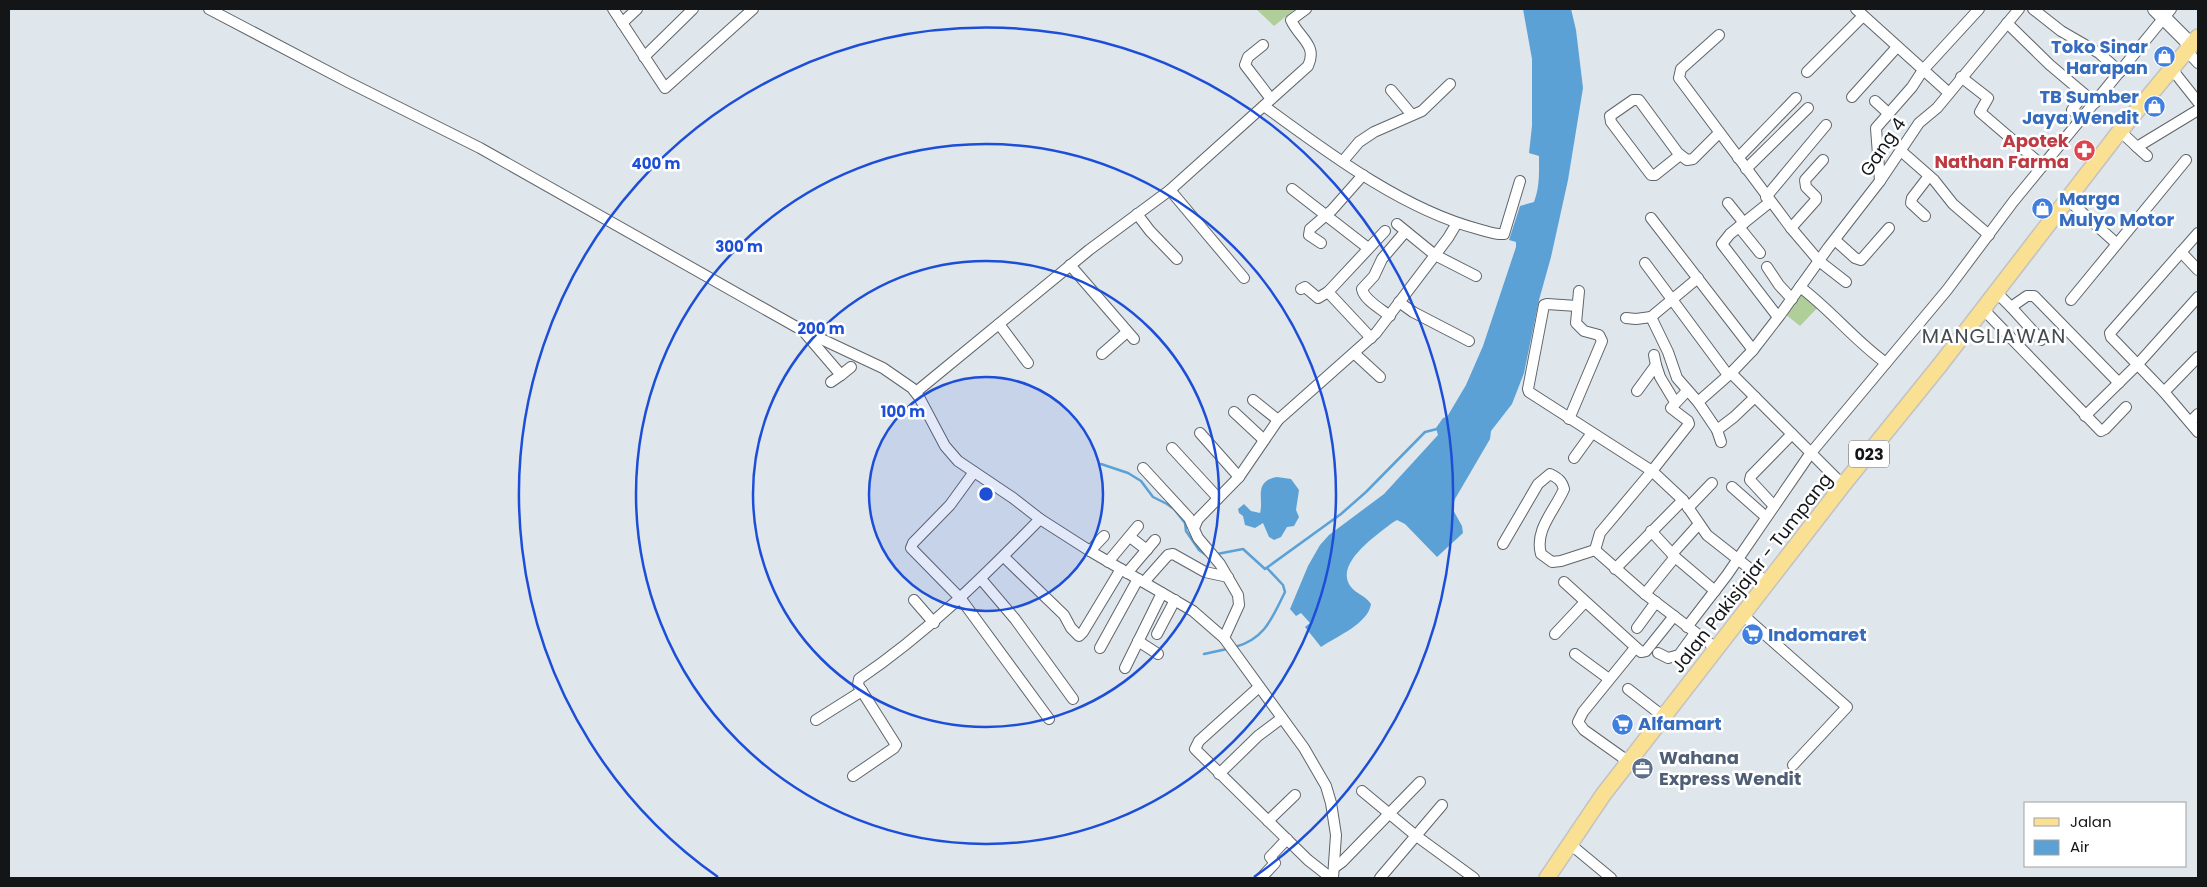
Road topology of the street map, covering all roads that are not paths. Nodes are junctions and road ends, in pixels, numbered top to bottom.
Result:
1 (209, 9) edge
2 (613, 9) edge
3 (637, 9) edge
4 (693, 9) edge
5 (1306, 9) edge
6 (1979, 9) edge
7 (2033, 9) edge
8 (749, 10) edge
9 (2014, 11) edge
10 (1860, 12) edge
11 (2163, 12) edge
12 (622, 23) junction
13 (2007, 24) junction
14 (1719, 35) dead end
15 (2192, 44) edge
16 (1263, 45) dead end
17 (1897, 47) junction
18 (644, 57) junction
19 (2198, 63) edge
20 (2171, 68) junction
21 (1924, 70) junction
22 (1806, 72) dead end
23 (2120, 72) junction
24 (1962, 76) junction
25 (1450, 84) dead end
26 (1391, 90) dead end
27 (1949, 92) junction
28 (2084, 94) junction
29 (1852, 97) dead end
30 (1796, 98) dead end
31 (1875, 101) dead end
32 (2198, 102) edge
33 (1268, 103) junction
34 (2094, 103) junction
35 (1808, 108) dead end
36 (2198, 110) edge
37 (1888, 113) junction
38 (1412, 115) junction
39 (2082, 118) junction
40 (1826, 125) dead end
41 (2120, 131) junction
42 (1719, 133) junction
43 (2137, 147) junction
44 (1900, 151) junction
45 (1680, 156) junction
46 (2148, 156) dead end
47 (1738, 158) junction
48 (1823, 160) dead end
49 (2186, 160) dead end
50 (1343, 161) junction
51 (2043, 166) junction
52 (1746, 169) junction
53 (1363, 175) junction
54 (1929, 176) junction
55 (1520, 181) dead end
56 (1880, 181) junction
57 (1292, 188) dead end
58 (1170, 190) junction
59 (1768, 200) junction
60 (2067, 200) junction
61 (1728, 203) dead end
62 (1137, 214) junction
63 (1325, 215) junction
64 (1925, 216) dead end
65 (1651, 218) dead end
66 (1456, 223) junction
67 (1397, 224) dead end
68 (1742, 225) junction
69 (1791, 228) junction
70 (1888, 228) dead end
71 (1385, 230) dead end
72 (1405, 232) junction
73 (2198, 233) edge
74 (1989, 235) junction
75 (1835, 240) junction
76 (2116, 243) junction
77 (1321, 244) dead end
78 (1368, 248) junction
79 (2181, 252) junction
80 (1760, 253) dead end
81 (1435, 255) junction
82 (1177, 259) dead end
83 (1819, 261) junction
84 (1645, 263) dead end
85 (1070, 265) junction
86 (1767, 267) dead end
87 (2198, 270) edge
88 (1476, 276) dead end
89 (1244, 278) dead end
90 (1698, 278) junction
91 (1846, 282) dead end
92 (1800, 287) junction
93 (1301, 289) dead end
94 (1328, 292) junction
95 (1579, 292) dead end
96 (1996, 292) junction
97 (2198, 297) edge
98 (1792, 299) junction
99 (1672, 300) junction
100 (2070, 300) dead end
101 (1400, 302) junction
102 (1577, 306) junction
103 (2011, 307) junction
104 (1983, 309) junction
105 (1390, 316) junction
106 (1652, 316) junction
107 (1778, 317) junction
108 (1626, 318) dead end
109 (999, 324) junction
110 (800, 328) junction
111 (1371, 338) junction
112 (2041, 340) dead end
113 (1469, 341) dead end
114 (1753, 350) junction
115 (1102, 354) dead end
116 (1355, 354) junction
117 (2198, 357) edge
118 (1028, 363) dead end
119 (1886, 363) junction
120 (2138, 364) junction
121 (851, 367) dead end
122 (1730, 374) junction
123 (841, 375) junction
124 (1380, 377) dead end
125 (831, 382) dead end
126 (2119, 383) junction
127 (1637, 391) dead end
128 (1687, 391) junction
129 (916, 392) junction
130 (2164, 392) junction
131 (1755, 397) junction
132 (1253, 400) dead end
133 (1675, 402) junction
134 (1698, 402) junction
135 (2126, 407) dead end
136 (1234, 412) dead end
137 (2198, 414) edge
138 (2085, 416) junction
139 (1569, 419) junction
140 (1278, 420) junction
141 (2190, 422) junction
142 (1717, 430) junction
143 (2198, 432) edge
144 (1200, 433) dead end
145 (1592, 433) junction
146 (1792, 434) junction
147 (1264, 440) junction
148 (1722, 442) dead end
149 (1172, 448) dead end
150 (1810, 454) junction
151 (1574, 458) dead end
152 (1143, 468) dead end
153 (971, 470) junction
154 (1652, 471) junction
155 (1239, 477) junction
156 (1712, 483) dead end
157 (1843, 485) junction
158 (1732, 487) dead end
159 (1218, 498) junction
160 (1686, 504) junction
161 (1774, 506) junction
162 (1766, 517) junction
163 (1040, 519) junction
164 (1699, 524) junction
165 (1138, 526) dead end
166 (1194, 528) junction
167 (1651, 531) junction
168 (1104, 536) dead end
169 (1130, 537) junction
170 (1155, 540) dead end
171 (1503, 544) dead end
172 (1147, 550) junction
173 (1595, 550) junction
174 (1090, 551) junction
175 (1674, 556) junction
176 (1004, 557) junction
177 (1737, 558) junction
178 (1108, 562) junction
179 (1615, 569) junction
180 (1124, 571) junction
181 (1228, 577) junction
182 (981, 579) junction
183 (1141, 581) junction
184 (1564, 582) dead end
185 (1768, 583) junction
186 (1715, 591) junction
187 (1162, 593) junction
188 (1645, 594) junction
189 (961, 599) junction
190 (914, 600) dead end
191 (1175, 600) junction
192 (1585, 602) junction
193 (1656, 602) junction
194 (1674, 616) junction
195 (1742, 616) junction
196 (934, 623) junction
197 (1637, 628) dead end
198 (1691, 630) junction
199 (1157, 634) dead end
200 (1555, 634) dead end
201 (1138, 641) junction
202 (1228, 645) junction
203 (1100, 648) dead end
204 (1635, 648) junction
205 (1717, 649) junction
206 (1658, 653) dead end
207 (1158, 654) dead end
208 (1575, 654) dead end
209 (1125, 668) dead end
210 (1609, 679) junction
211 (1259, 687) junction
212 (1628, 689) dead end
213 (862, 691) junction
214 (1072, 700) dead end
215 (1664, 717) junction
216 (1282, 718) junction
217 (1049, 719) dead end
218 (816, 720) dead end
219 (1629, 762) junction
220 (1793, 766) dead end
221 (1220, 774) junction
222 (853, 776) dead end
223 (1420, 782) dead end
224 (1362, 791) dead end
225 (1295, 795) dead end
226 (1442, 805) dead end
227 (1389, 813) junction
228 (1268, 821) junction
229 (1415, 835) junction
230 (1287, 839) junction
231 (1570, 844) junction
232 (1335, 867) junction
233 (1261, 878) edge
234 (1332, 878) edge
235 (1380, 878) edge
236 (1474, 878) edge
237 (1547, 878) edge
238 (1612, 878) edge

1 - 110 street
2 - 12 street
3 - 12 street
4 - 18 street
5 - 33 street
6 - 21 street
7 - 23 street
8 - 18 street
9 - 13 street, Gang 4
10 - 17 street
10 - 22 street
11 - 15 street
11 - 23 street
12 - 18 street
13 - 24 street, Gang 4
13 - 28 street
14 - 42 street
15 - 19 street
15 - 20 main road, Jalan Pakisjajar - Tumpang / 023
16 - 33 street
17 - 21 street
17 - 29 street
20 - 32 street
20 - 41 main road, Jalan Pakisjajar - Tumpang / 023
21 - 27 street
21 - 37 street
23 - 34 street
24 - 27 street, Gang 4
24 - 51 street
25 - 38 street
26 - 38 street
27 - 44 street, Gang 4
28 - 34 street
28 - 39 street
30 - 47 street
31 - 37 street
33 - 50 street
33 - 58 street
34 - 39 street
35 - 52 street
36 - 43 street
37 - 56 street
38 - 50 street
39 - 51 street
40 - 59 street
41 - 43 street
41 - 60 main road, Jalan Pakisjajar - Tumpang / 023
42 - 45 street
42 - 47 street
43 - 46 street
44 - 54 street
44 - 56 street, Gang 4
45 - 45 street
47 - 52 street
48 - 69 street
49 - 76 street
50 - 53 street
51 - 74 street
52 - 59 street
53 - 63 street
53 - 66 street
54 - 64 street
54 - 74 street
55 - 66 street
56 - 75 street, Gang 4
57 - 63 street
58 - 62 street
58 - 89 street
59 - 68 street
59 - 69 street
60 - 76 street
60 - 96 main road, Jalan Pakisjajar - Tumpang / 023
61 - 68 street
62 - 82 street
62 - 85 street
63 - 77 street
63 - 78 street
65 - 90 street
66 - 81 street
67 - 72 street
68 - 80 street
68 - 107 street
69 - 83 street
70 - 75 street
71 - 78 street
72 - 81 street
72 - 105 street
73 - 79 street
74 - 119 street
75 - 83 street, Gang 4
76 - 100 street
78 - 94 street
79 - 87 street
79 - 120 street
81 - 88 street
81 - 101 street
83 - 91 street
83 - 92 street, Gang 4
84 - 99 street
85 - 109 street
85 - 115 street
86 - 98 street
90 - 99 street
90 - 114 street
92 - 98 street, Gang 4
92 - 119 street
93 - 94 street
94 - 111 street
95 - 102 street
96 - 103 street
96 - 104 main road, Jalan Pakisjajar - Tumpang / 023
97 - 120 street
98 - 107 street, Gang 4
99 - 106 street
99 - 122 street
101 - 105 street
101 - 113 street
102 - 139 street
102 - 139 street
103 - 112 street
103 - 126 street
104 - 138 street
104 - 157 main road, Jalan Pakisjajar - Tumpang / 023
105 - 111 street
106 - 108 street
106 - 128 street
107 - 114 street, Gang 4
109 - 118 street
109 - 129 street
110 - 123 street
110 - 129 street
111 - 116 street
114 - 122 street, Gang 4
116 - 124 street
116 - 140 street
117 - 130 street
119 - 150 street
120 - 126 street
120 - 130 street
121 - 123 street
122 - 131 street
122 - 134 street, Gang 4
123 - 125 street
126 - 138 street
127 - 133 street
128 - 133 street
128 - 134 street
129 - 153 street
130 - 141 street
131 - 142 street
131 - 146 street
132 - 140 street
133 - 154 street
134 - 142 street
135 - 138 street
136 - 147 street
137 - 141 street
139 - 145 street
140 - 147 street
141 - 143 street
142 - 148 street
144 - 155 street
145 - 151 street
145 - 154 street
146 - 150 street
146 - 161 street
147 - 155 street
149 - 159 street
150 - 157 street
150 - 161 street
152 - 166 street
153 - 163 street
153 - 189 street
154 - 160 street
154 - 173 street
155 - 159 street
156 - 160 street
157 - 185 main road, Jalan Pakisjajar - Tumpang / 023
158 - 162 street
159 - 166 street
160 - 164 street
160 - 167 street
161 - 162 street
162 - 177 street
163 - 174 street
163 - 176 street
164 - 175 street
164 - 177 street
165 - 169 street
166 - 181 street
167 - 175 street
167 - 179 street
168 - 174 street
169 - 172 street
169 - 178 street
170 - 172 street
171 - 173 street
172 - 180 street
173 - 179 street
174 - 178 street
175 - 186 street
175 - 188 street
176 - 180 street
176 - 182 street
177 - 185 street
177 - 186 street
178 - 180 street
179 - 188 street
180 - 183 street
181 - 183 street
181 - 202 street
182 - 189 street
182 - 214 street
183 - 187 street
183 - 203 street
184 - 192 street
185 - 195 main road, Jalan Pakisjajar - Tumpang / 023
186 - 198 street
187 - 191 street
187 - 201 street
188 - 193 street
189 - 196 street
189 - 217 street
190 - 196 street
191 - 199 street
191 - 202 street
192 - 200 street
192 - 204 street
193 - 194 street
193 - 197 street
194 - 198 street
194 - 204 street
195 - 205 main road, Jalan Pakisjajar - Tumpang / 023
195 - 220 street
196 - 213 street
198 - 205 street
198 - 206 street
201 - 207 street
201 - 209 street
202 - 211 street
204 - 210 street
205 - 215 main road, Jalan Pakisjajar - Tumpang / 023
208 - 210 street
210 - 219 street
211 - 216 street
211 - 221 street
212 - 215 street
213 - 218 street
213 - 222 street
215 - 219 main road, Jalan Pakisjajar - Tumpang / 023
216 - 221 street
216 - 232 street
219 - 231 main road, Jalan Pakisjajar - Tumpang / 023
221 - 228 street
223 - 227 street
224 - 227 street
225 - 228 street
226 - 229 street
227 - 229 street
227 - 232 street
228 - 230 street
229 - 235 street
229 - 236 street
230 - 233 street
230 - 234 street
231 - 237 main road, Jalan Pakisjajar - Tumpang / 023
231 - 238 street
232 - 234 street

